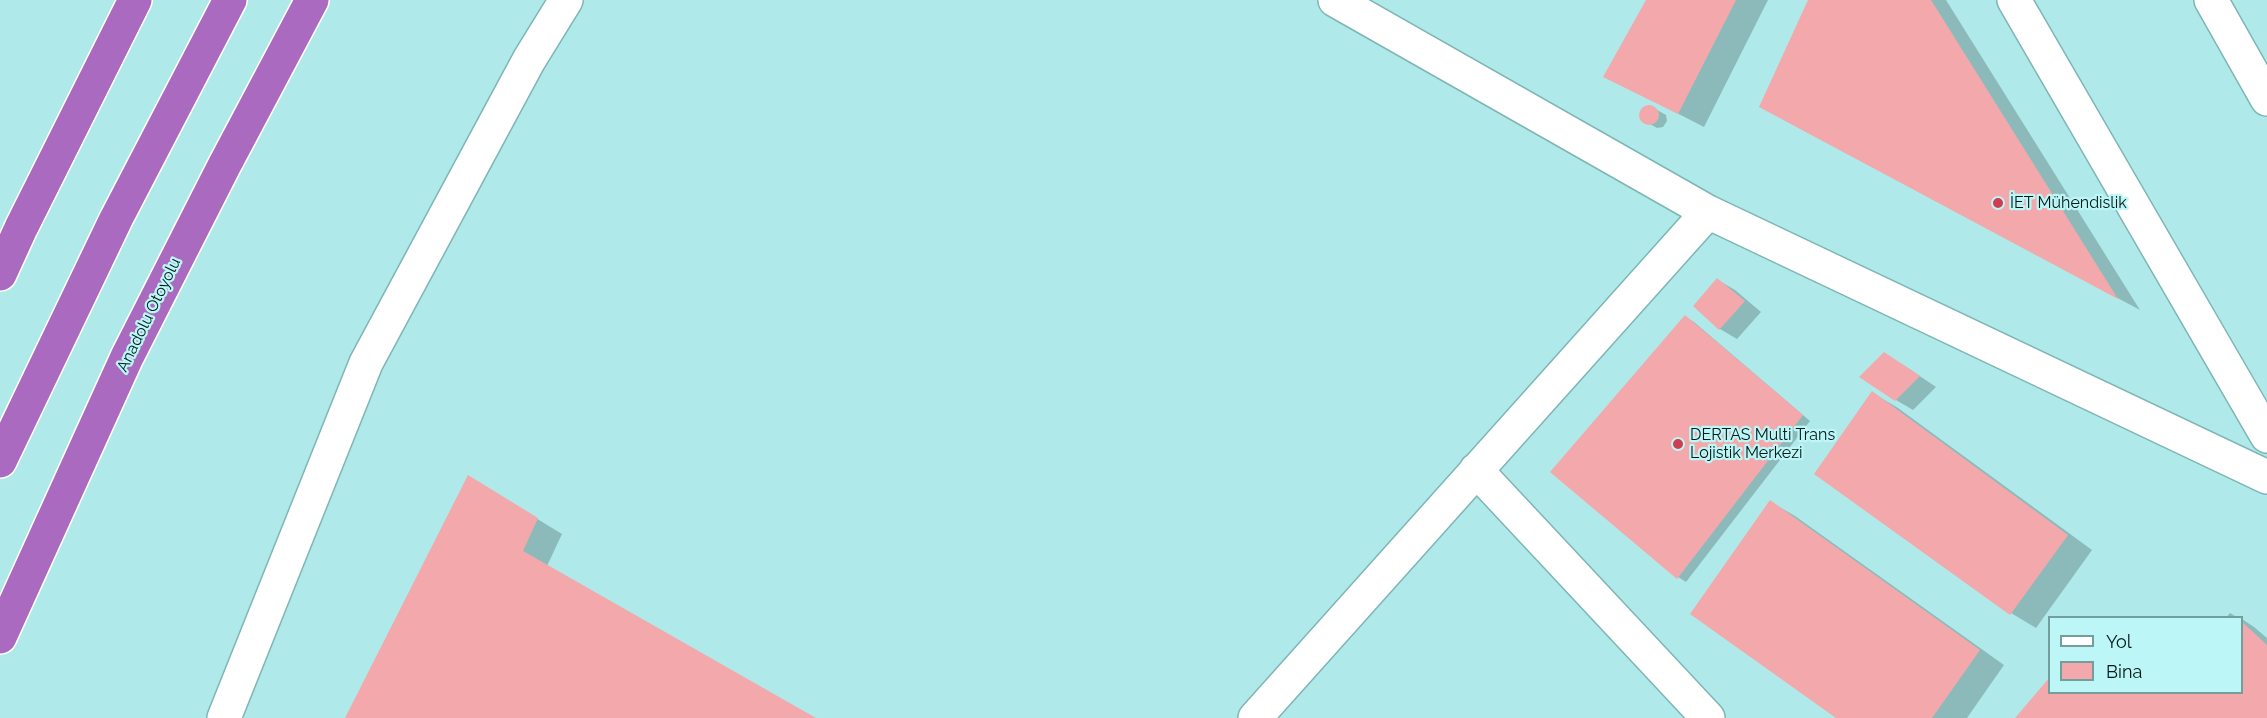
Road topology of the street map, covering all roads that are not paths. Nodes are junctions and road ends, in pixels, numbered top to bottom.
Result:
1 (135, 0) edge
2 (230, 0) edge
3 (312, 0) edge
4 (566, 0) edge
5 (1335, 0) edge
6 (2014, 0) edge
7 (2211, 0) edge
8 (2267, 99) edge
9 (1708, 212) junction
10 (0, 274) edge
11 (2267, 436) edge
12 (0, 461) edge
13 (1476, 470) junction
14 (2267, 477) edge
15 (0, 637) edge
16 (224, 718) edge
17 (1255, 718) edge
18 (1708, 718) edge

1 - 10 highway
2 - 12 highway
3 - 15 highway, Anadolu Otoyolu
4 - 16 street
5 - 9 street
6 - 11 street
7 - 8 street
9 - 13 street
9 - 14 street
13 - 17 street
13 - 18 street

